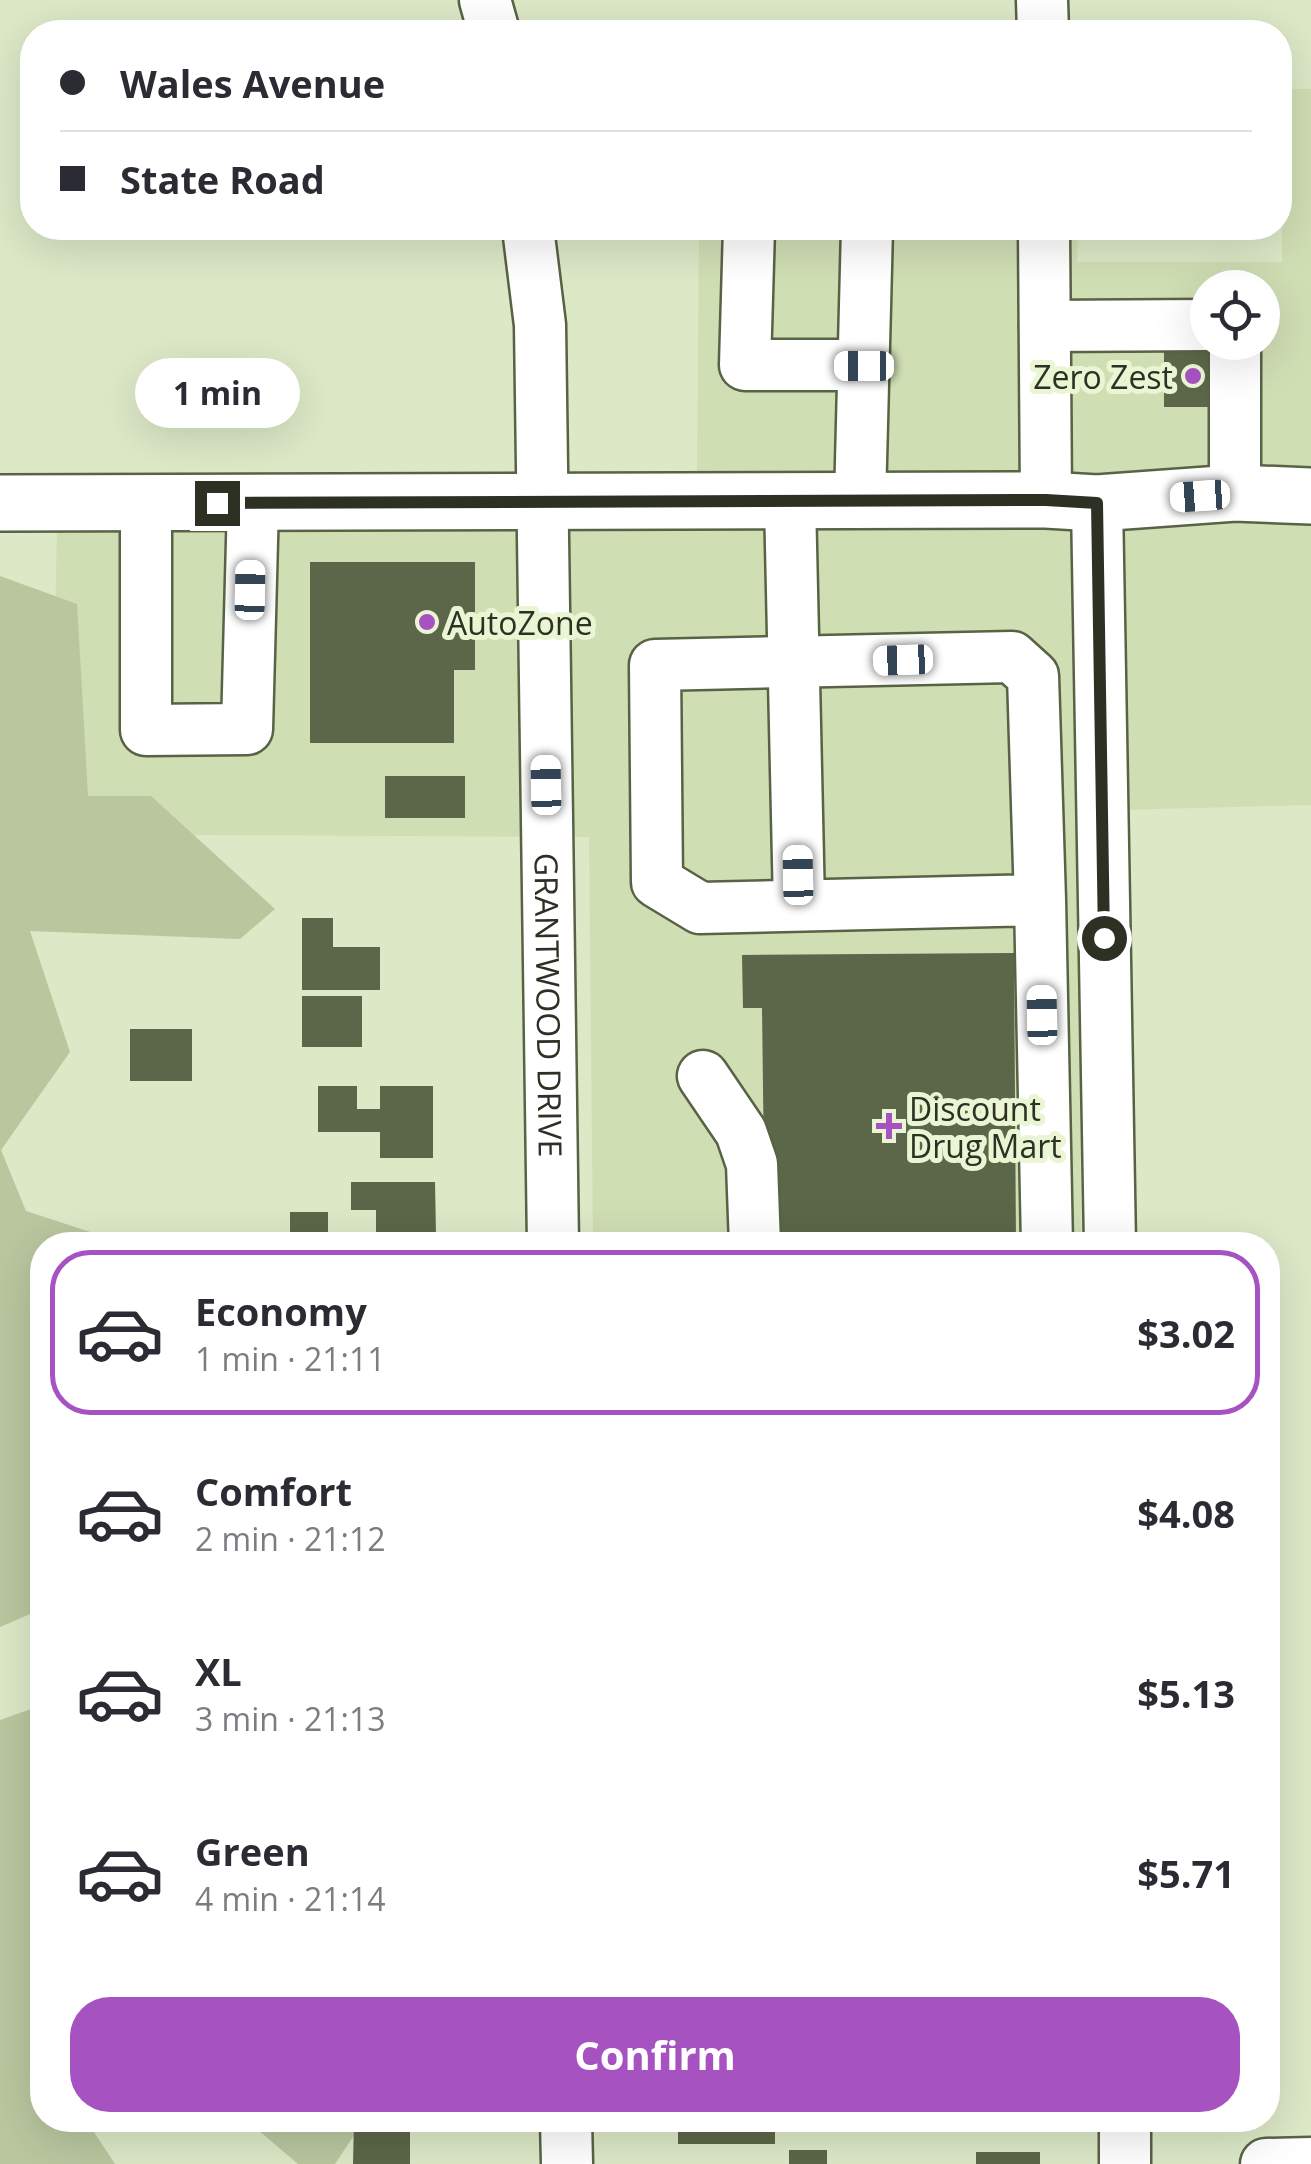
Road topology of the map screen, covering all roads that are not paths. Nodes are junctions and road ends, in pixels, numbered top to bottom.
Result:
1 (529, 240) edge
2 (749, 240) edge
3 (867, 240) edge
4 (1044, 240) edge
5 (1190, 325) edge
6 (1045, 326) junction
7 (1235, 360) edge
8 (864, 366) junction
9 (1234, 494) junction
10 (1311, 496) edge
11 (790, 501) junction
12 (860, 501) junction
13 (1072, 501) junction
14 (0, 503) edge
15 (146, 503) junction
16 (253, 503) junction
17 (542, 503) junction
18 (793, 663) junction
19 (1040, 900) junction
20 (799, 905) junction
21 (703, 1076) dead end
22 (553, 1232) edge
23 (755, 1232) edge
24 (1047, 1232) edge
25 (1109, 1232) edge
26 (566, 2132) edge
27 (1124, 2132) edge
28 (1311, 2163) edge
29 (567, 2164) edge
30 (1125, 2164) edge
31 (1266, 2164) edge

1 - 17 street, GRANTWOOD DRIVE
2 - 8 street
3 - 8 street
4 - 6 street
5 - 6 street
6 - 13 street
7 - 9 street
8 - 12 street
9 - 10 main road
9 - 13 main road
11 - 12 main road
11 - 17 main road
11 - 18 street
12 - 13 main road
13 - 25 street
14 - 15 main road
15 - 16 main road
15 - 16 street
16 - 17 main road
17 - 22 street, GRANTWOOD DRIVE
18 - 19 street
18 - 20 street
18 - 20 street
19 - 20 street
19 - 24 street
21 - 23 street
26 - 29 street
27 - 30 street
28 - 31 street

